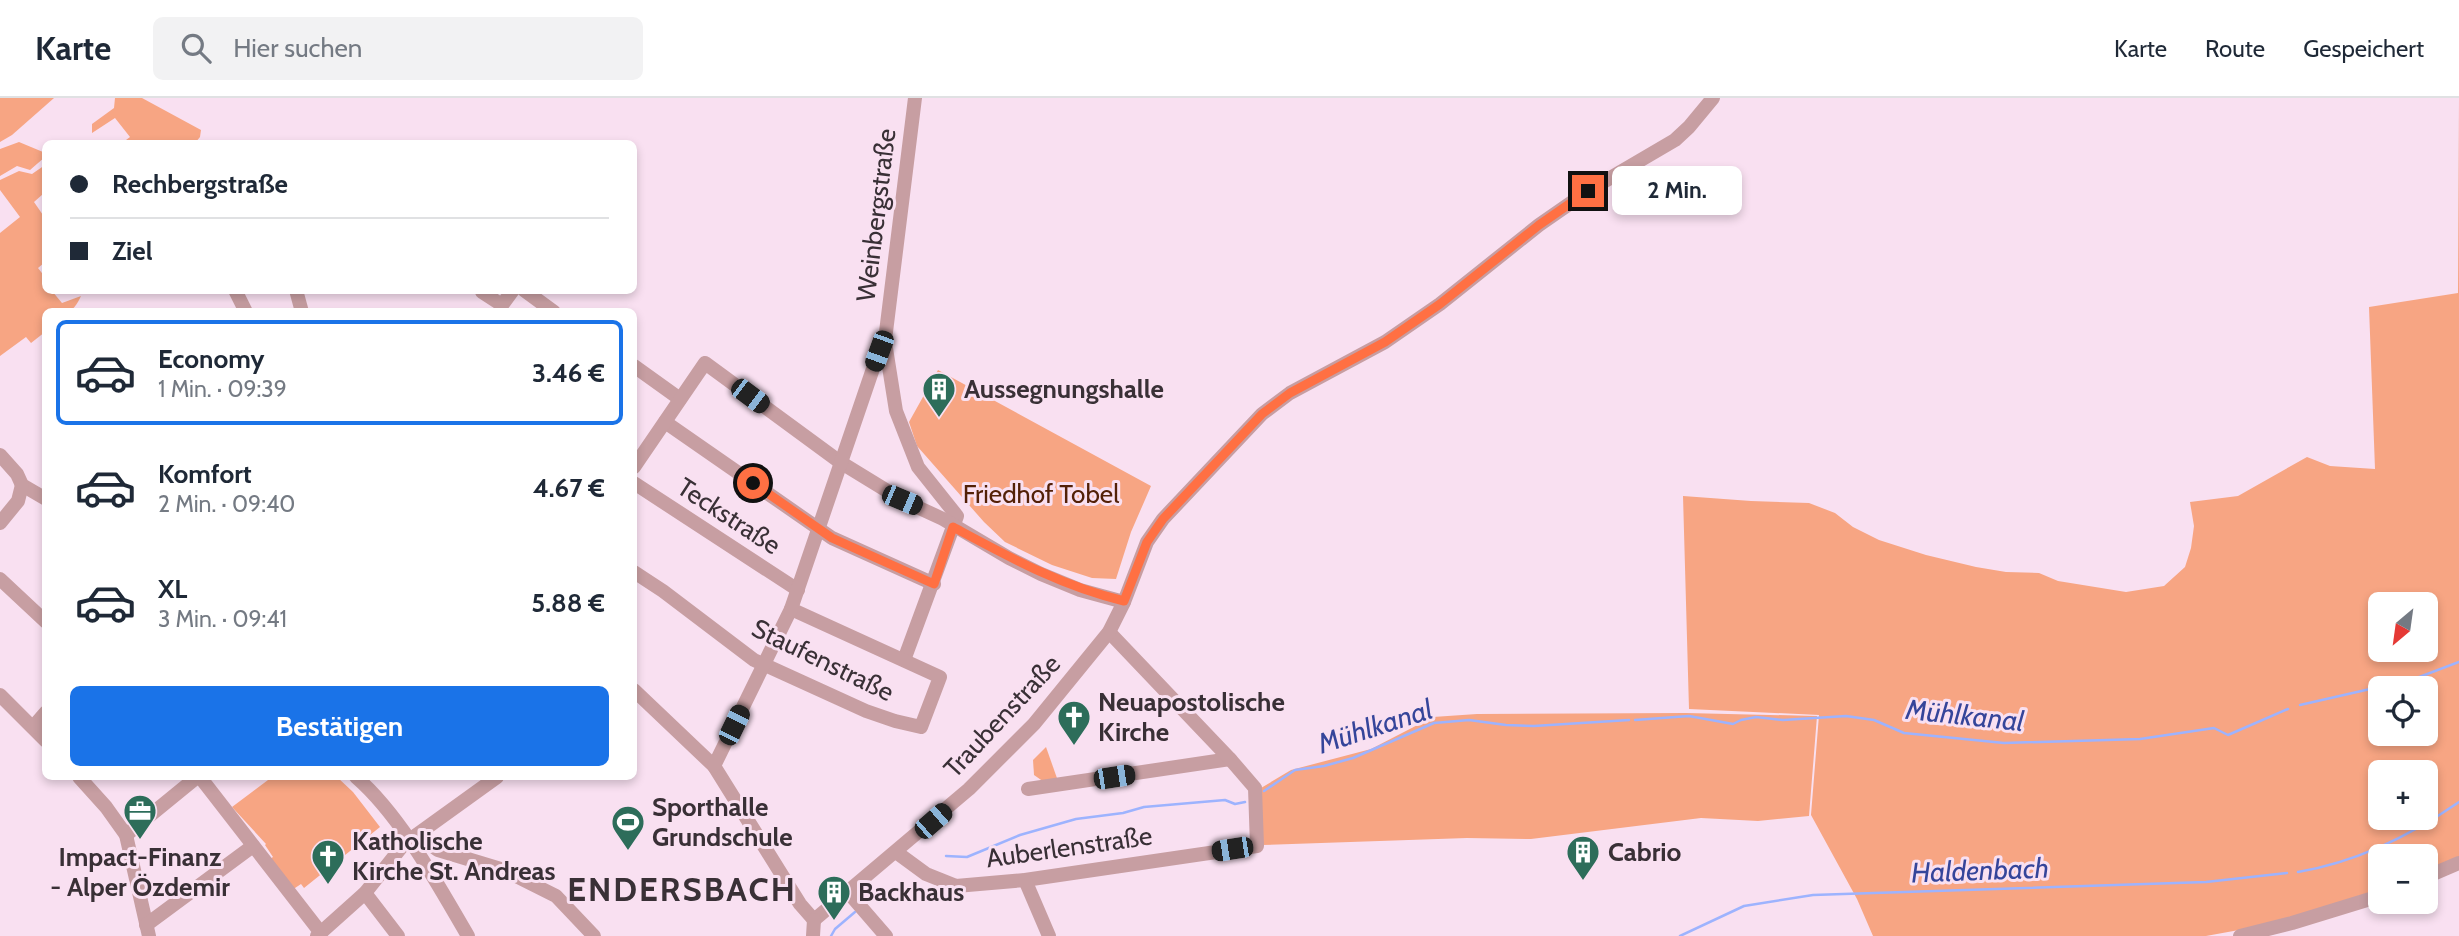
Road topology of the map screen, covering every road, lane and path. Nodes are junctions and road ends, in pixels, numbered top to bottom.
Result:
1 (915, 98) edge
2 (1713, 98) edge
3 (485, 294) edge
4 (510, 294) edge
5 (529, 294) edge
6 (549, 308) edge
7 (885, 340) junction
8 (637, 368) edge
9 (680, 399) junction
10 (665, 422) junction
11 (0, 455) edge
12 (637, 462) edge
13 (840, 462) junction
14 (20, 480) junction
15 (637, 485) edge
16 (42, 496) edge
17 (0, 523) edge
18 (953, 527) junction
19 (820, 530) junction
20 (637, 574) edge
21 (0, 579) edge
22 (934, 584) junction
23 (798, 590) junction
24 (1124, 601) junction
25 (791, 609) junction
26 (42, 618) edge
27 (1109, 632) junction
28 (904, 660) junction
29 (764, 664) junction
30 (637, 693) edge
31 (0, 695) edge
32 (42, 717) edge
33 (33, 727) junction
34 (42, 737) edge
35 (1230, 759) junction
36 (714, 766) junction
37 (82, 780) edge
38 (194, 780) edge
39 (200, 780) edge
40 (359, 780) edge
41 (493, 780) edge
42 (1028, 789) dead end
43 (125, 835) junction
44 (413, 837) junction
45 (253, 846) junction
46 (896, 852) junction
47 (2459, 863) edge
48 (2438, 872) edge
49 (1026, 880) junction
50 (847, 891) junction
51 (365, 892) junction
52 (2368, 900) edge
53 (814, 920) junction
54 (147, 931) edge
55 (319, 935) edge
56 (398, 936) edge
57 (468, 936) edge
58 (594, 936) edge
59 (813, 936) edge
60 (886, 936) edge
61 (1049, 936) edge
62 (2245, 936) edge

1 - 7 street, Weinbergstraße
2 - 24 street, Traubenstraße
3 - 4 street
5 - 6 street
7 - 13 street, Weinbergstraße
7 - 18 street
8 - 9 street
9 - 10 street
9 - 13 street
10 - 12 street
10 - 19 street
11 - 14 street
13 - 18 street
13 - 19 street, Weinbergstraße
14 - 16 street
14 - 17 street
15 - 23 street, Teckstraße
18 - 22 street
18 - 24 street
19 - 22 street
19 - 23 street, Weinbergstraße
20 - 29 street, Staufenstraße
21 - 26 street
22 - 28 street
23 - 25 street, Weinbergstraße
24 - 27 street, Traubenstraße
25 - 28 street
25 - 29 street, Weinbergstraße
27 - 35 street
27 - 46 street, Traubenstraße
28 - 29 street, Staufenstraße
29 - 36 street, Weinbergstraße
30 - 36 street
31 - 33 street
32 - 33 street
33 - 34 street
35 - 42 street
35 - 49 street, Auberlenstraße
36 - 53 street
37 - 43 street
38 - 43 street
39 - 45 street
40 - 44 street
41 - 44 street
43 - 54 street
44 - 51 street
44 - 57 street
44 - 58 street
45 - 54 street
45 - 55 street
46 - 49 street, Auberlenstraße
46 - 50 street, Traubenstraße
47 - 48 street
49 - 61 street
50 - 53 street, Traubenstraße
50 - 60 street
51 - 55 street
51 - 56 street
52 - 62 street
53 - 59 street

